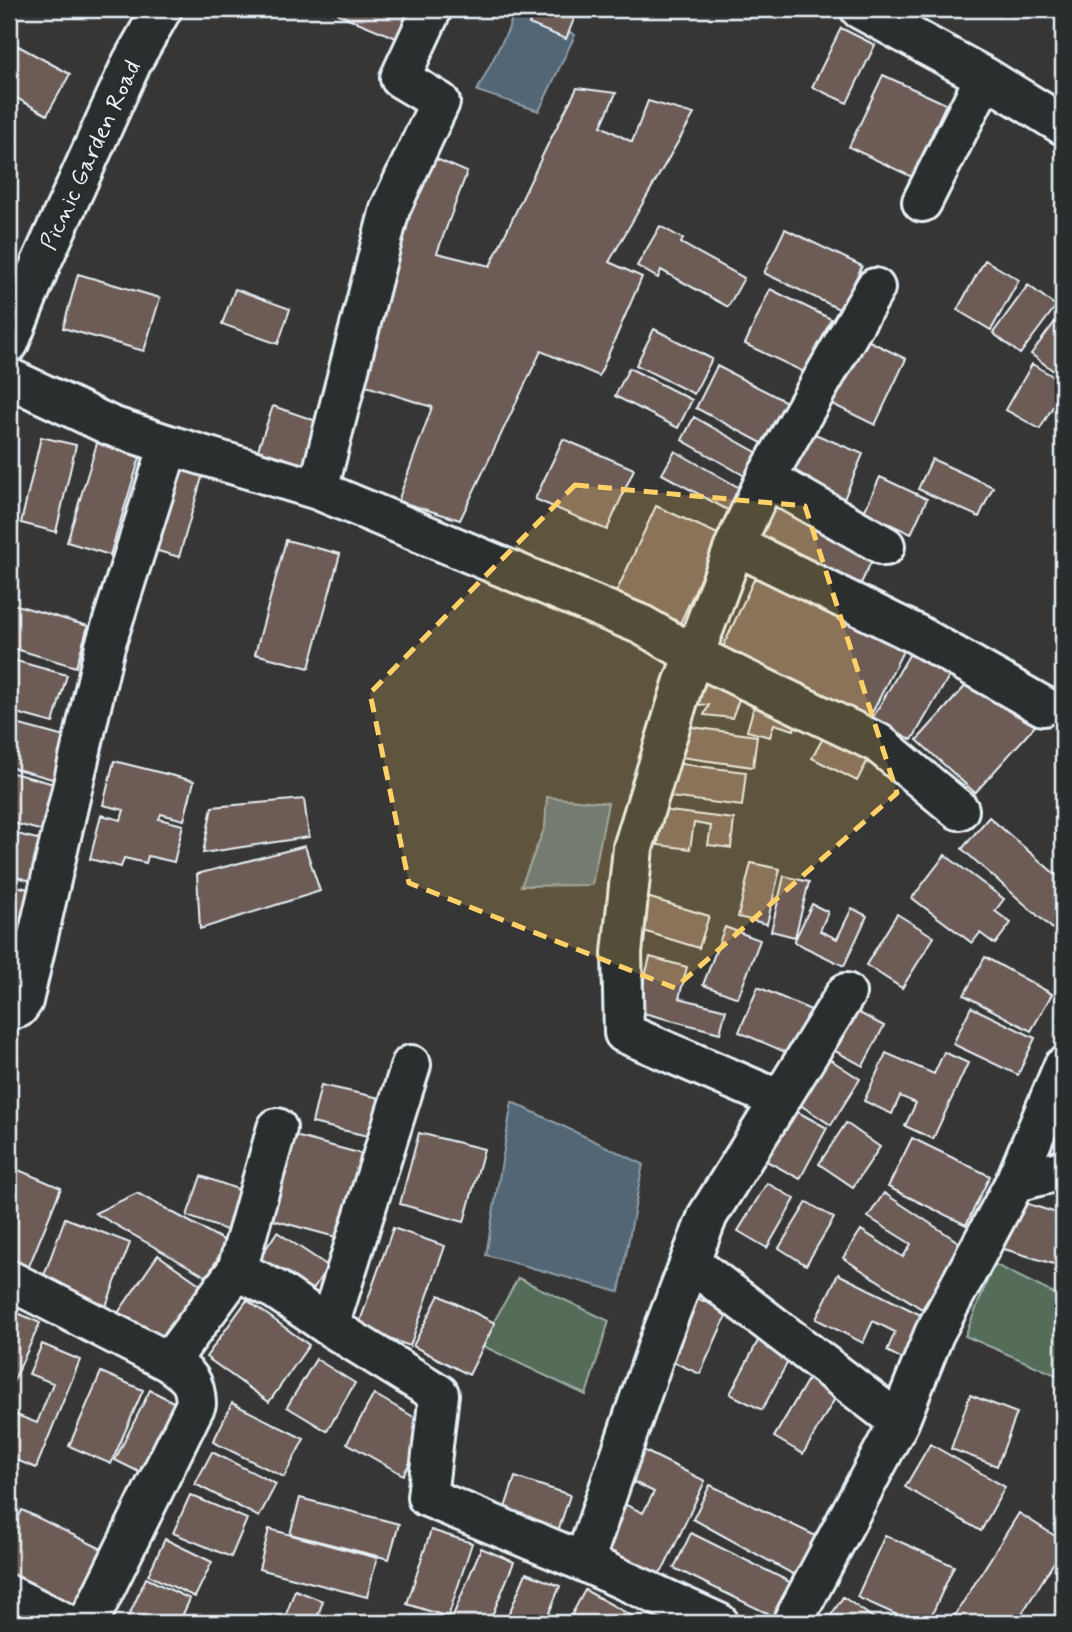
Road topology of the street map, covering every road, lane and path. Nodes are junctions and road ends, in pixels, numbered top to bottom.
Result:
1 (162, 9) edge
2 (432, 9) edge
3 (860, 9) edge
4 (985, 77) junction
5 (1063, 125) edge
6 (922, 202) dead end
7 (874, 288) dead end
8 (9, 344) edge
9 (9, 378) edge
10 (169, 445) junction
11 (766, 478) junction
12 (318, 490) junction
13 (734, 545) junction
14 (885, 546) dead end
15 (694, 655) junction
16 (1043, 706) dead end
17 (959, 810) dead end
18 (846, 993) dead end
19 (9, 1009) edge
20 (411, 1065) dead end
21 (1063, 1067) edge
22 (780, 1100) junction
23 (277, 1128) dead end
24 (1063, 1170) edge
25 (1015, 1182) junction
26 (690, 1262) junction
27 (237, 1270) junction
28 (9, 1280) edge
29 (329, 1326) junction
30 (169, 1362) junction
31 (900, 1422) junction
32 (584, 1562) junction
33 (9, 1595) edge
34 (66, 1623) edge
35 (88, 1623) edge
36 (719, 1623) edge
37 (792, 1623) edge

1 - 8 street, Picnic Garden Road
2 - 12 street
3 - 4 street
4 - 5 street
4 - 6 street
7 - 11 street
9 - 10 street
10 - 12 street
10 - 19 street
11 - 13 street
11 - 14 street
12 - 15 street
13 - 15 street
13 - 16 street
15 - 17 street
15 - 22 street
18 - 22 street
20 - 29 street
21 - 25 street
22 - 26 street
23 - 27 street
24 - 25 street
25 - 31 street
26 - 31 street
26 - 32 street
27 - 29 street
27 - 30 street
28 - 30 street
29 - 32 street
30 - 35 street
31 - 37 street
32 - 36 street
33 - 34 street

